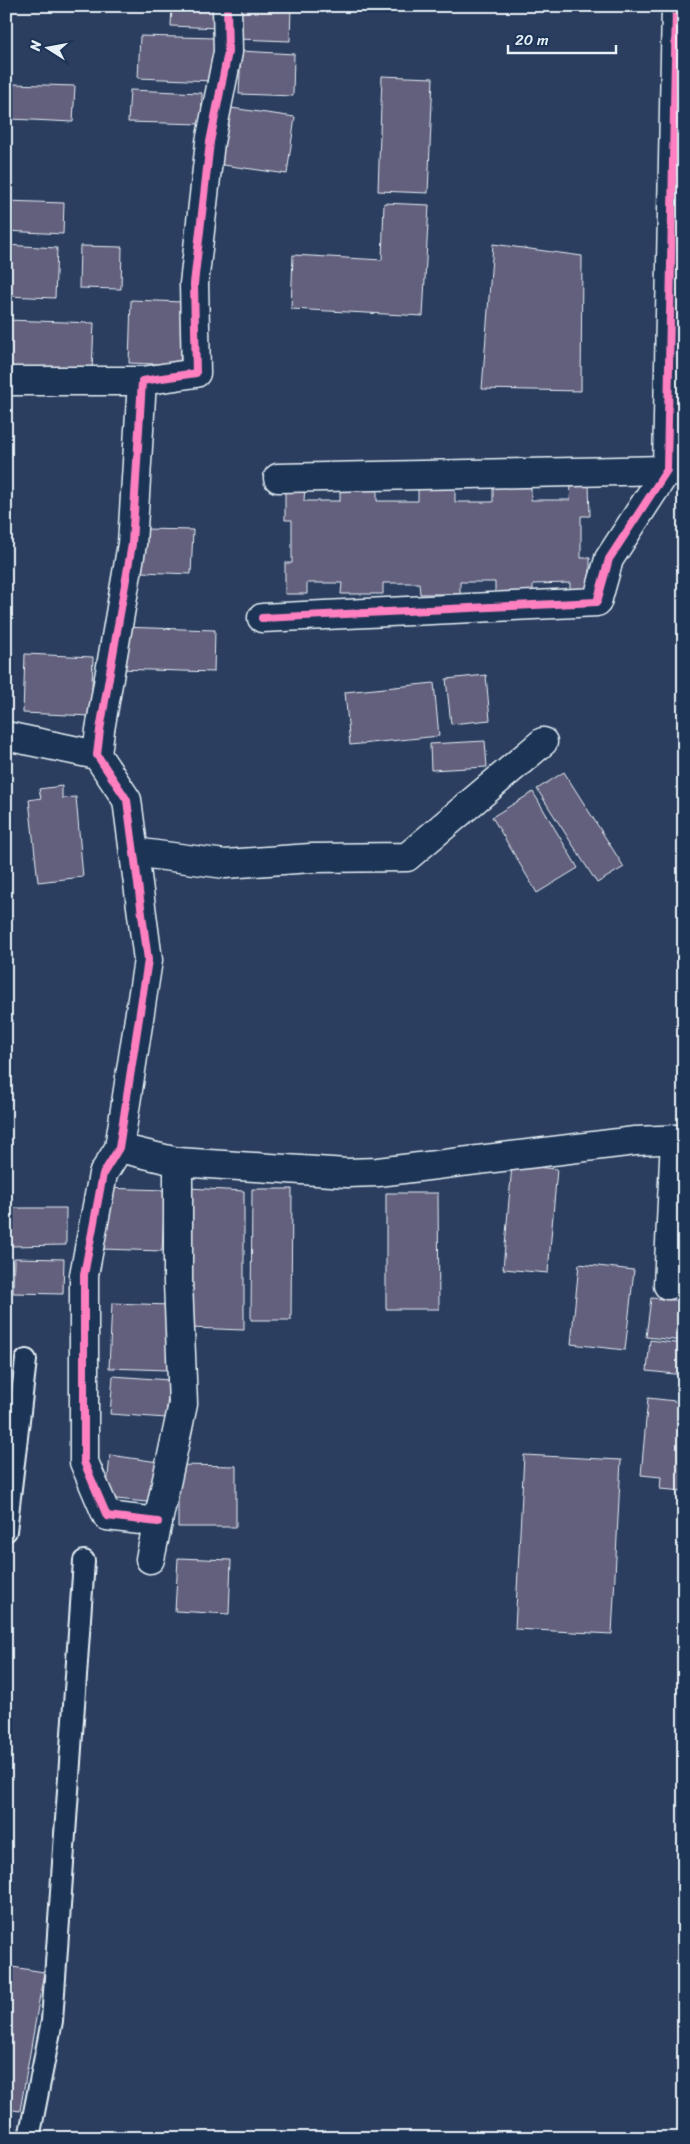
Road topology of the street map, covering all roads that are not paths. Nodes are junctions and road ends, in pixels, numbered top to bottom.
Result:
1 (227, 6) edge
2 (676, 6) edge
3 (6, 381) edge
4 (142, 381) junction
5 (675, 471) edge
6 (278, 478) dead end
7 (262, 618) dead end
8 (6, 736) edge
9 (543, 742) dead end
10 (98, 755) junction
11 (134, 852) junction
12 (679, 1139) edge
13 (119, 1148) junction
14 (178, 1162) junction
15 (668, 1285) dead end
16 (26, 1360) dead end
17 (158, 1522) junction
18 (6, 1531) edge
19 (150, 1559) dead end
20 (84, 1561) dead end
21 (29, 2138) edge

1 - 4 street
2 - 5 street
3 - 4 street
4 - 10 street
5 - 6 street
5 - 7 street
8 - 10 street
9 - 11 street
10 - 11 street
11 - 13 street
12 - 14 street
12 - 15 street
13 - 14 street
13 - 17 street
14 - 17 street
16 - 18 lane
17 - 19 street
20 - 21 lane

